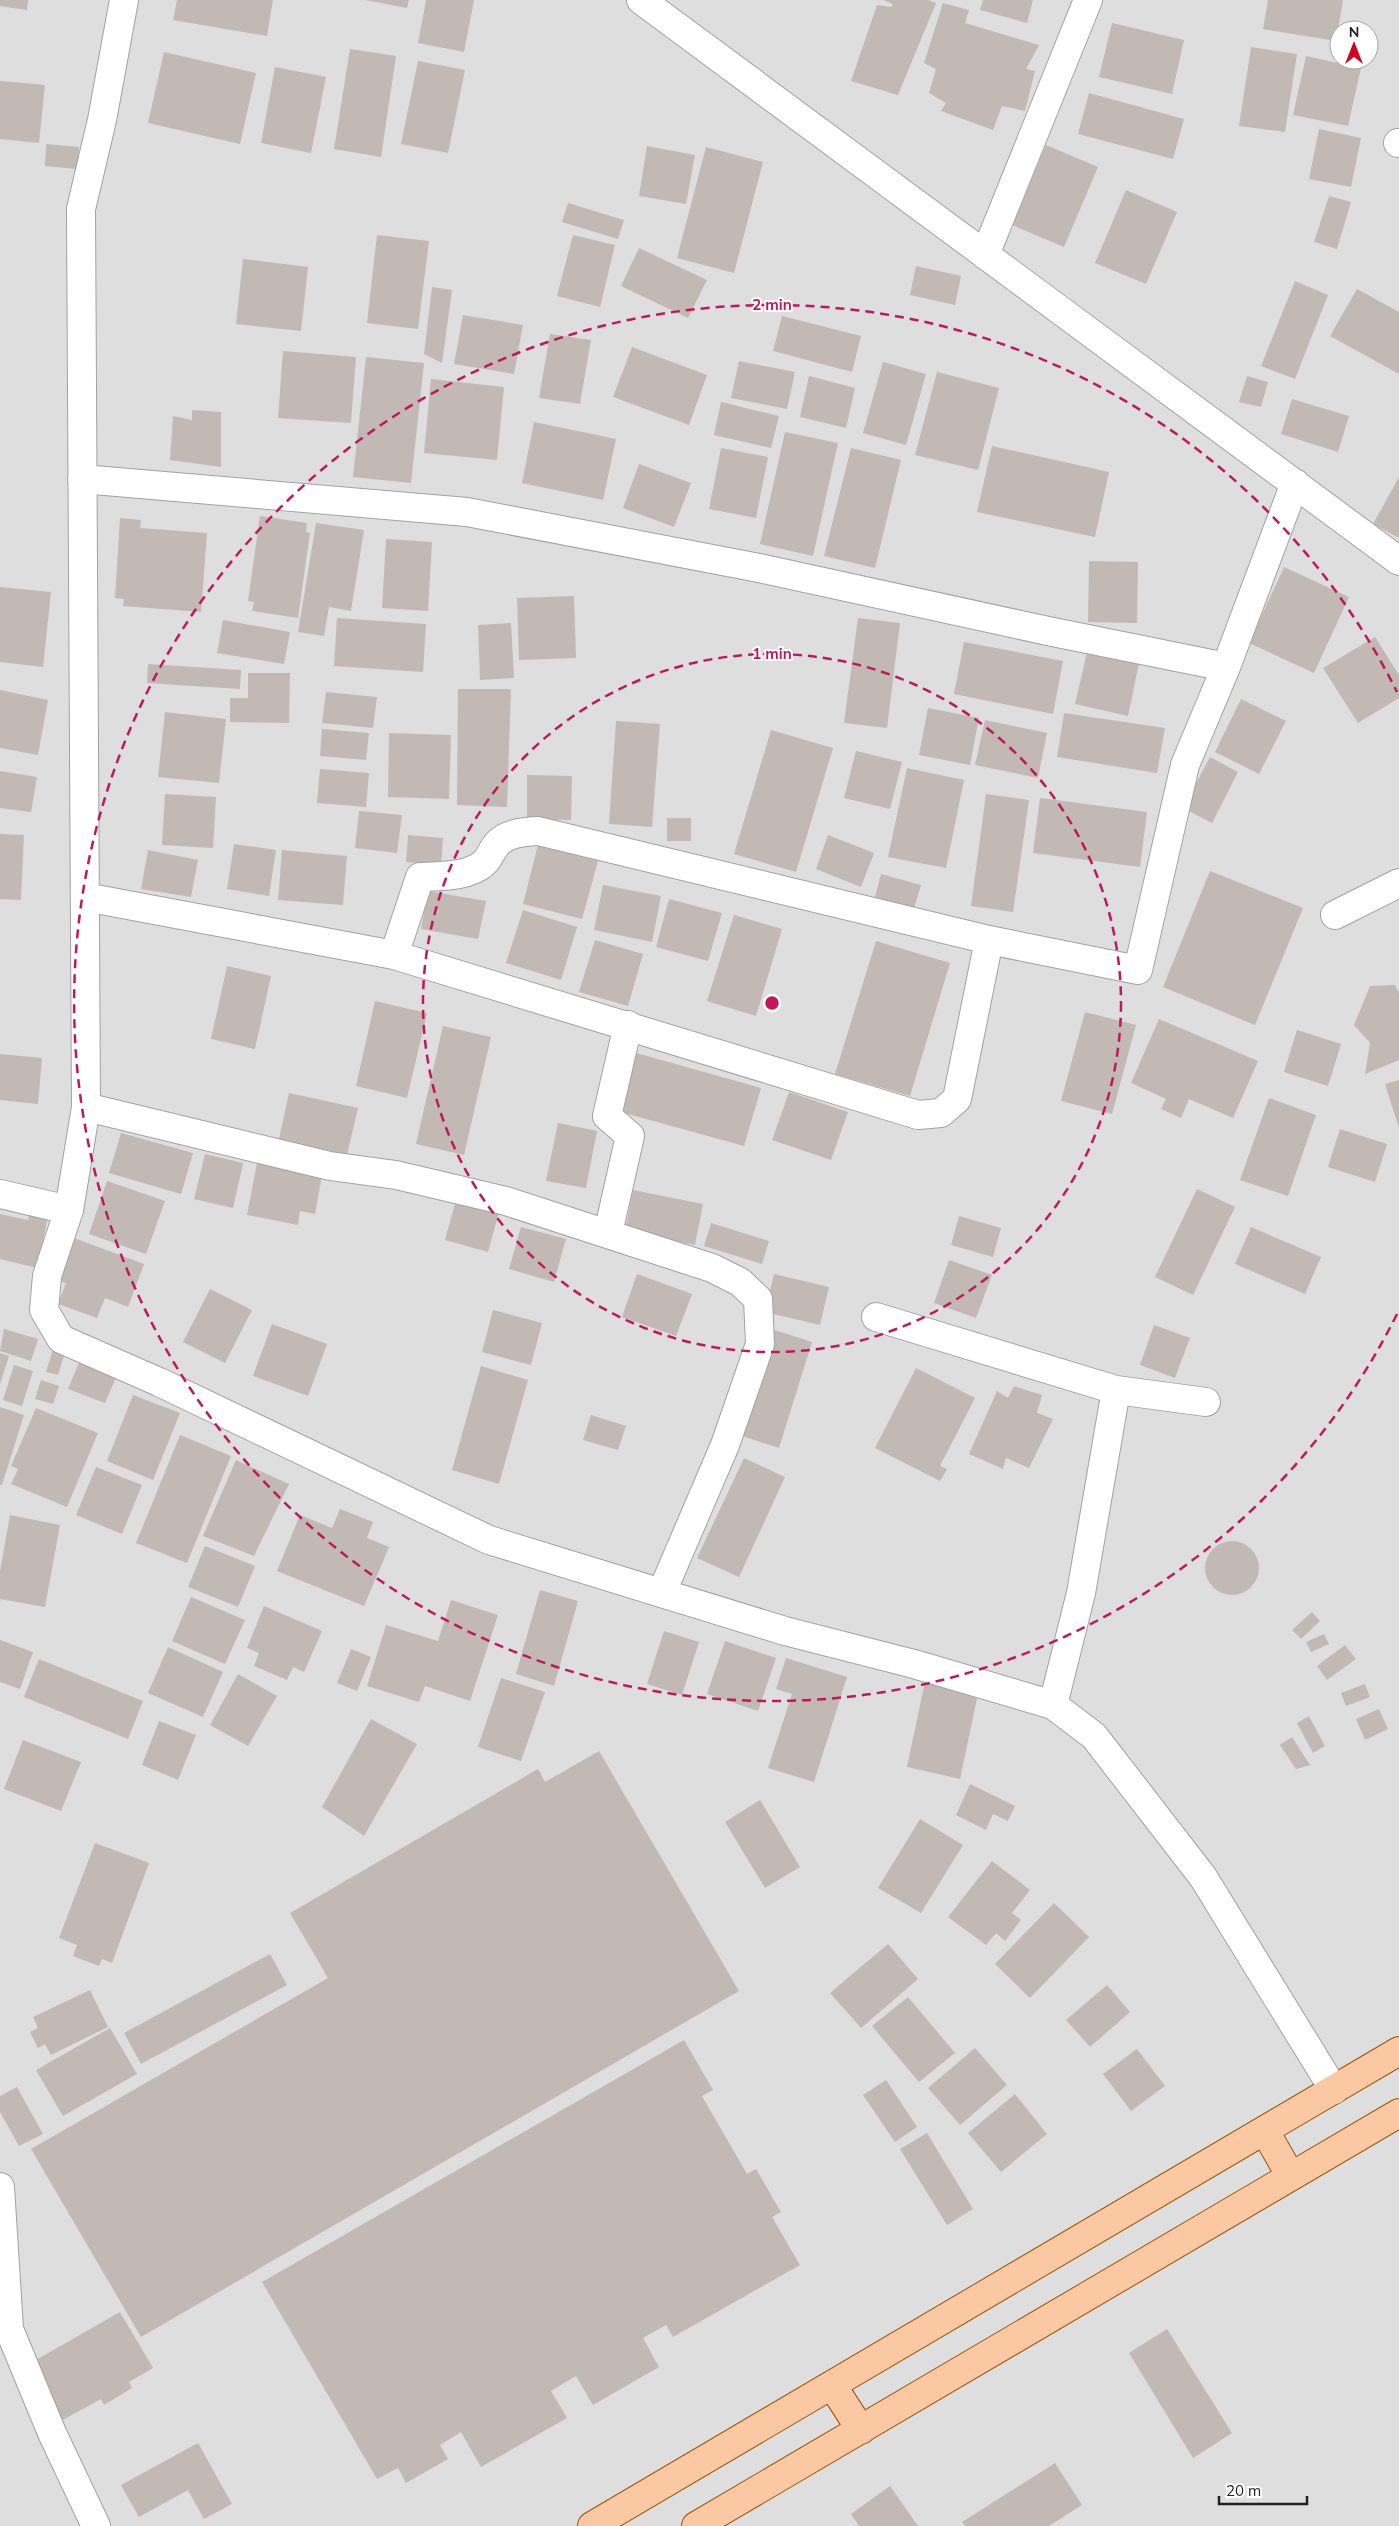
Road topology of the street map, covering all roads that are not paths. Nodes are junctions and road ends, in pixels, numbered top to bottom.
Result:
1 (124, 0) edge
2 (641, 0) edge
3 (1088, 0) edge
4 (984, 255) junction
5 (82, 479) junction
6 (1295, 484) junction
7 (1399, 560) edge
8 (1226, 667) junction
9 (1399, 883) edge
10 (85, 897) junction
11 (1336, 915) dead end
12 (989, 940) junction
13 (394, 955) junction
14 (628, 1025) junction
15 (86, 1107) junction
16 (0, 1194) edge
17 (69, 1210) junction
18 (608, 1233) junction
19 (876, 1317) dead end
20 (1116, 1390) junction
21 (1206, 1402) dead end
22 (662, 1592) junction
23 (1053, 1705) junction
24 (1399, 2051) edge
25 (1334, 2090) junction
26 (1399, 2113) edge
27 (1265, 2131) junction
28 (1290, 2176) junction
29 (0, 2187) edge
30 (832, 2385) junction
31 (861, 2430) junction
32 (96, 2526) edge
33 (592, 2526) edge
34 (696, 2526) edge

1 - 5 street
2 - 4 street
3 - 4 street
4 - 6 street
5 - 8 street
5 - 10 street
6 - 7 street
6 - 8 street
8 - 12 street
9 - 11 street
10 - 13 street
10 - 15 street
12 - 13 street
12 - 14 street
13 - 14 street
14 - 18 street
15 - 17 street
15 - 18 street
16 - 17 street
17 - 22 street
18 - 22 street
19 - 20 street
20 - 21 street
20 - 23 street
22 - 23 street
23 - 25 street
24 - 25 main road
25 - 27 main road
26 - 28 main road
27 - 28 main road
27 - 30 main road
28 - 31 main road
29 - 32 street
30 - 31 main road
30 - 33 main road
31 - 34 main road

